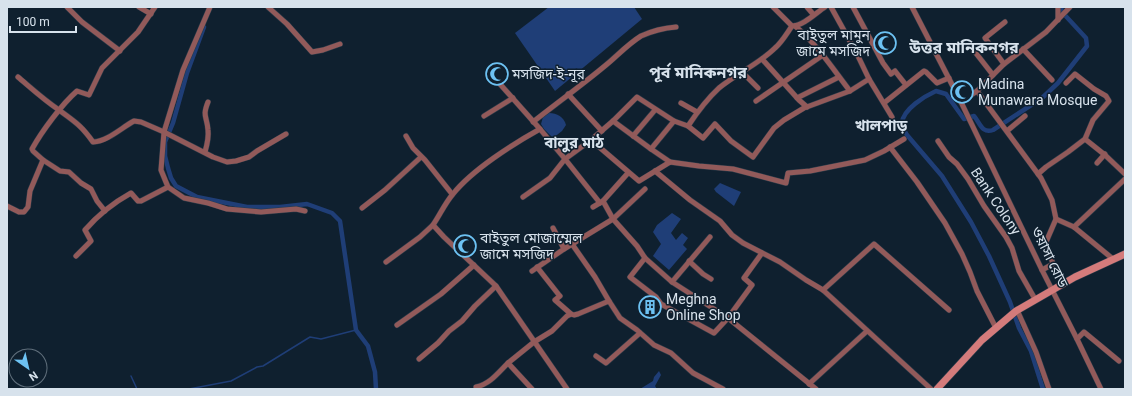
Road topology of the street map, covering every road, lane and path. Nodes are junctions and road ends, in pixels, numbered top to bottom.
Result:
1 (67, 7) edge
2 (139, 7) edge
3 (155, 7) edge
4 (210, 7) edge
5 (268, 7) edge
6 (773, 7) edge
7 (807, 7) edge
8 (825, 7) edge
9 (831, 7) edge
10 (853, 7) edge
11 (912, 7) edge
12 (1058, 7) edge
13 (1070, 7) edge
14 (151, 14) junction
15 (813, 14) junction
16 (1059, 20) junction
17 (1005, 22) dead end
18 (794, 26) junction
19 (676, 27) dead end
20 (968, 43) dead end
21 (340, 44) dead end
22 (1023, 49) junction
23 (120, 51) junction
24 (823, 55) junction
25 (762, 58) junction
26 (1004, 64) junction
27 (742, 72) junction
28 (491, 74) dead end
29 (993, 75) junction
30 (18, 77) dead end
31 (839, 77) junction
32 (949, 78) junction
33 (869, 79) junction
34 (1052, 80) dead end
35 (783, 82) junction
36 (1066, 83) dead end
37 (906, 85) junction
38 (758, 88) dead end
39 (850, 91) junction
40 (977, 91) junction
41 (568, 94) junction
42 (513, 98) junction
43 (797, 98) junction
44 (756, 101) dead end
45 (208, 102) dead end
46 (961, 102) junction
47 (681, 103) dead end
48 (884, 103) junction
49 (808, 107) junction
50 (655, 110) junction
51 (59, 111) junction
52 (697, 112) junction
53 (484, 116) dead end
54 (1025, 116) dead end
55 (892, 117) dead end
56 (613, 121) junction
57 (674, 121) junction
58 (533, 122) junction
59 (688, 126) junction
60 (540, 129) junction
61 (1007, 130) junction
62 (602, 131) junction
63 (165, 132) junction
64 (286, 134) dead end
65 (406, 136) dead end
66 (633, 136) junction
67 (904, 139) dead end
68 (1085, 139) junction
69 (591, 140) junction
70 (938, 141) dead end
71 (890, 147) junction
72 (651, 149) junction
73 (205, 152) junction
74 (1105, 154) junction
75 (422, 157) junction
76 (43, 160) junction
77 (566, 160) junction
78 (670, 162) junction
79 (1097, 164) dead end
80 (655, 171) junction
81 (628, 173) junction
82 (1038, 174) junction
83 (1125, 174) edge
84 (1125, 179) edge
85 (168, 187) junction
86 (645, 189) dead end
87 (452, 194) junction
88 (523, 197) dead end
89 (601, 202) junction
90 (7, 206) edge
91 (362, 208) dead end
92 (593, 208) dead end
93 (105, 211) junction
94 (305, 211) dead end
95 (1056, 218) junction
96 (614, 219) junction
97 (433, 225) junction
98 (1074, 227) junction
99 (553, 228) dead end
100 (710, 237) dead end
101 (572, 244) junction
102 (564, 249) junction
103 (762, 253) junction
104 (1125, 254) edge
105 (76, 256) dead end
106 (646, 258) junction
107 (1113, 259) junction
108 (689, 261) junction
109 (386, 262) dead end
110 (474, 265) junction
111 (1042, 270) junction
112 (711, 280) dead end
113 (672, 282) junction
114 (496, 286) junction
115 (823, 290) junction
116 (1052, 290) junction
117 (1036, 300) junction
118 (608, 301) junction
119 (949, 310) dead end
120 (1014, 312) junction
121 (571, 314) junction
122 (728, 318) junction
123 (397, 325) dead end
124 (996, 328) junction
125 (867, 330) junction
126 (640, 333) junction
127 (1077, 339) junction
128 (534, 342) junction
129 (596, 356) dead end
130 (419, 359) dead end
131 (1118, 361) dead end
132 (508, 363) junction
133 (809, 384) junction
134 (476, 387) dead end
135 (532, 389) edge
136 (567, 389) edge
137 (723, 389) edge
138 (816, 389) edge
139 (931, 389) edge
140 (937, 389) edge
141 (1049, 389) edge
142 (1101, 389) edge

1 - 23 street
2 - 14 street
3 - 14 street
4 - 63 street
5 - 21 street
6 - 18 street
7 - 15 street
8 - 15 street
9 - 33 street
10 - 37 street
11 - 32 street
12 - 16 street
13 - 16 street
14 - 23 street
15 - 18 street
16 - 22 street
17 - 26 street
18 - 24 street
18 - 25 street
19 - 41 street
20 - 29 street
22 - 26 street
22 - 34 street
23 - 51 street
24 - 31 street
24 - 35 street
25 - 27 street
25 - 35 street
26 - 29 street
27 - 38 street
27 - 52 street
28 - 42 street
29 - 40 street
30 - 51 street
31 - 39 street
31 - 43 street
32 - 37 street
32 - 46 street
33 - 39 street
33 - 48 street
35 - 43 street
35 - 44 street
36 - 68 street
37 - 48 street
39 - 49 street
40 - 46 street
40 - 61 street
41 - 58 street
41 - 62 street
42 - 53 street
42 - 58 street
43 - 49 street
45 - 73 street
46 - 111 street, ওয়াসা রোড
47 - 52 street
48 - 55 street
49 - 59 street
50 - 56 street
50 - 57 street
50 - 66 street
51 - 63 street
51 - 76 street
52 - 59 street
54 - 61 street
56 - 62 street
56 - 66 street
57 - 59 street
57 - 72 street
58 - 60 street
60 - 77 street
60 - 87 street
61 - 82 street
62 - 69 street
63 - 73 street
63 - 85 street
64 - 73 street
65 - 75 street
66 - 72 street
67 - 71 street
68 - 74 street
68 - 82 street
69 - 77 street
69 - 81 street
70 - 117 street, Bank Colony
71 - 78 street
71 - 124 street
72 - 78 street
74 - 79 street
74 - 83 street
75 - 87 street
75 - 91 street
76 - 90 street
76 - 93 street
77 - 88 street
77 - 89 street
78 - 80 street
80 - 81 street
80 - 103 street
81 - 89 street
82 - 95 street
84 - 98 street
85 - 93 street
85 - 94 street
86 - 96 street
87 - 97 street
89 - 92 street
89 - 96 street
93 - 105 street
95 - 98 street
95 - 111 street
96 - 101 street
96 - 106 street
97 - 109 street
97 - 110 street
98 - 107 street
99 - 102 street
100 - 108 street
101 - 102 street
101 - 118 street
102 - 121 street
103 - 115 street
103 - 122 street
104 - 107 street
106 - 113 street
106 - 122 street
107 - 116 street
108 - 112 street
108 - 113 street
110 - 114 street
110 - 123 street
111 - 116 street, ওয়াসা রোড
113 - 122 street
114 - 128 street
114 - 130 street
115 - 119 street
115 - 125 street
116 - 117 street
116 - 127 street, ওয়াসা রোড
117 - 120 street
118 - 121 street
118 - 126 street
120 - 124 street
120 - 141 street
121 - 128 street
122 - 133 street
124 - 140 street
125 - 133 street
125 - 139 street
126 - 129 street
126 - 137 street
127 - 131 street
127 - 142 street, ওয়াসা রোড
128 - 132 street
128 - 136 street
132 - 134 street
132 - 135 street
133 - 138 street

